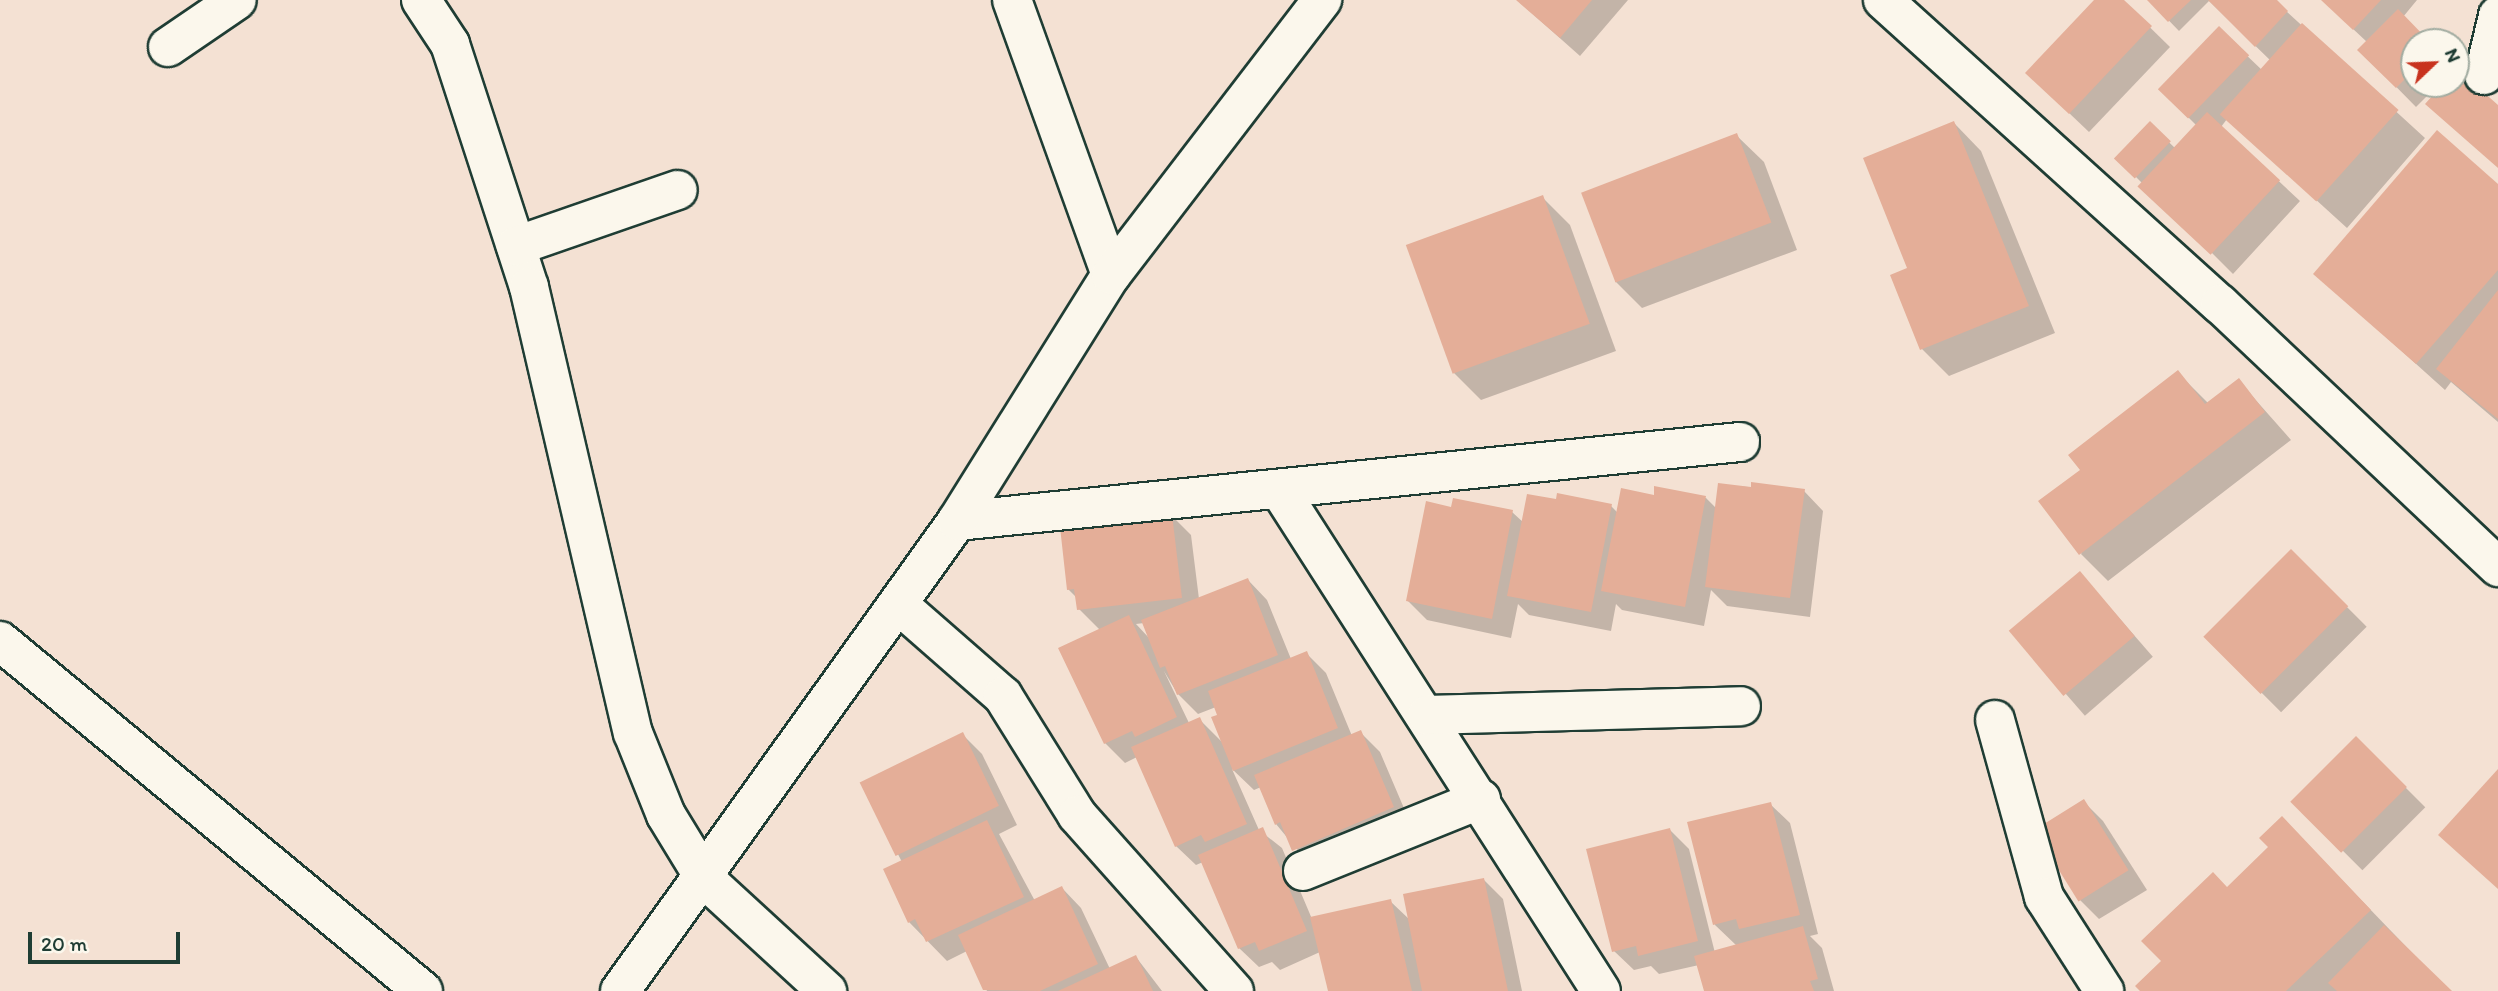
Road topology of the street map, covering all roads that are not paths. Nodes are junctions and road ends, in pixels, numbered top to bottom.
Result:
1 (237, 0) edge
2 (421, 0) edge
3 (1012, 0) edge
4 (1322, 0) edge
5 (1883, 0) edge
6 (2498, 16) edge
7 (168, 47) dead end
8 (2484, 75) dead end
9 (678, 190) dead end
10 (516, 246) junction
11 (1111, 275) junction
12 (1741, 442) dead end
13 (1279, 489) junction
14 (957, 521) junction
15 (2498, 568) edge
16 (899, 605) junction
17 (0, 641) edge
18 (1741, 706) dead end
19 (1427, 715) junction
20 (1995, 720) dead end
21 (1480, 799) junction
22 (1303, 871) dead end
23 (705, 879) junction
24 (423, 991) edge
25 (620, 991) edge
26 (827, 991) edge
27 (1234, 991) edge
28 (1601, 991) edge
29 (2104, 991) edge

1 - 7 street
2 - 10 street
3 - 11 street
4 - 11 street
5 - 15 street
6 - 8 street
9 - 10 street
10 - 23 street
11 - 14 street
12 - 13 street
13 - 14 street
13 - 19 street
14 - 16 street
16 - 23 street
16 - 27 street
17 - 24 street
18 - 19 street
19 - 21 street
20 - 29 street
21 - 22 street
21 - 28 street
23 - 25 street
23 - 26 street

